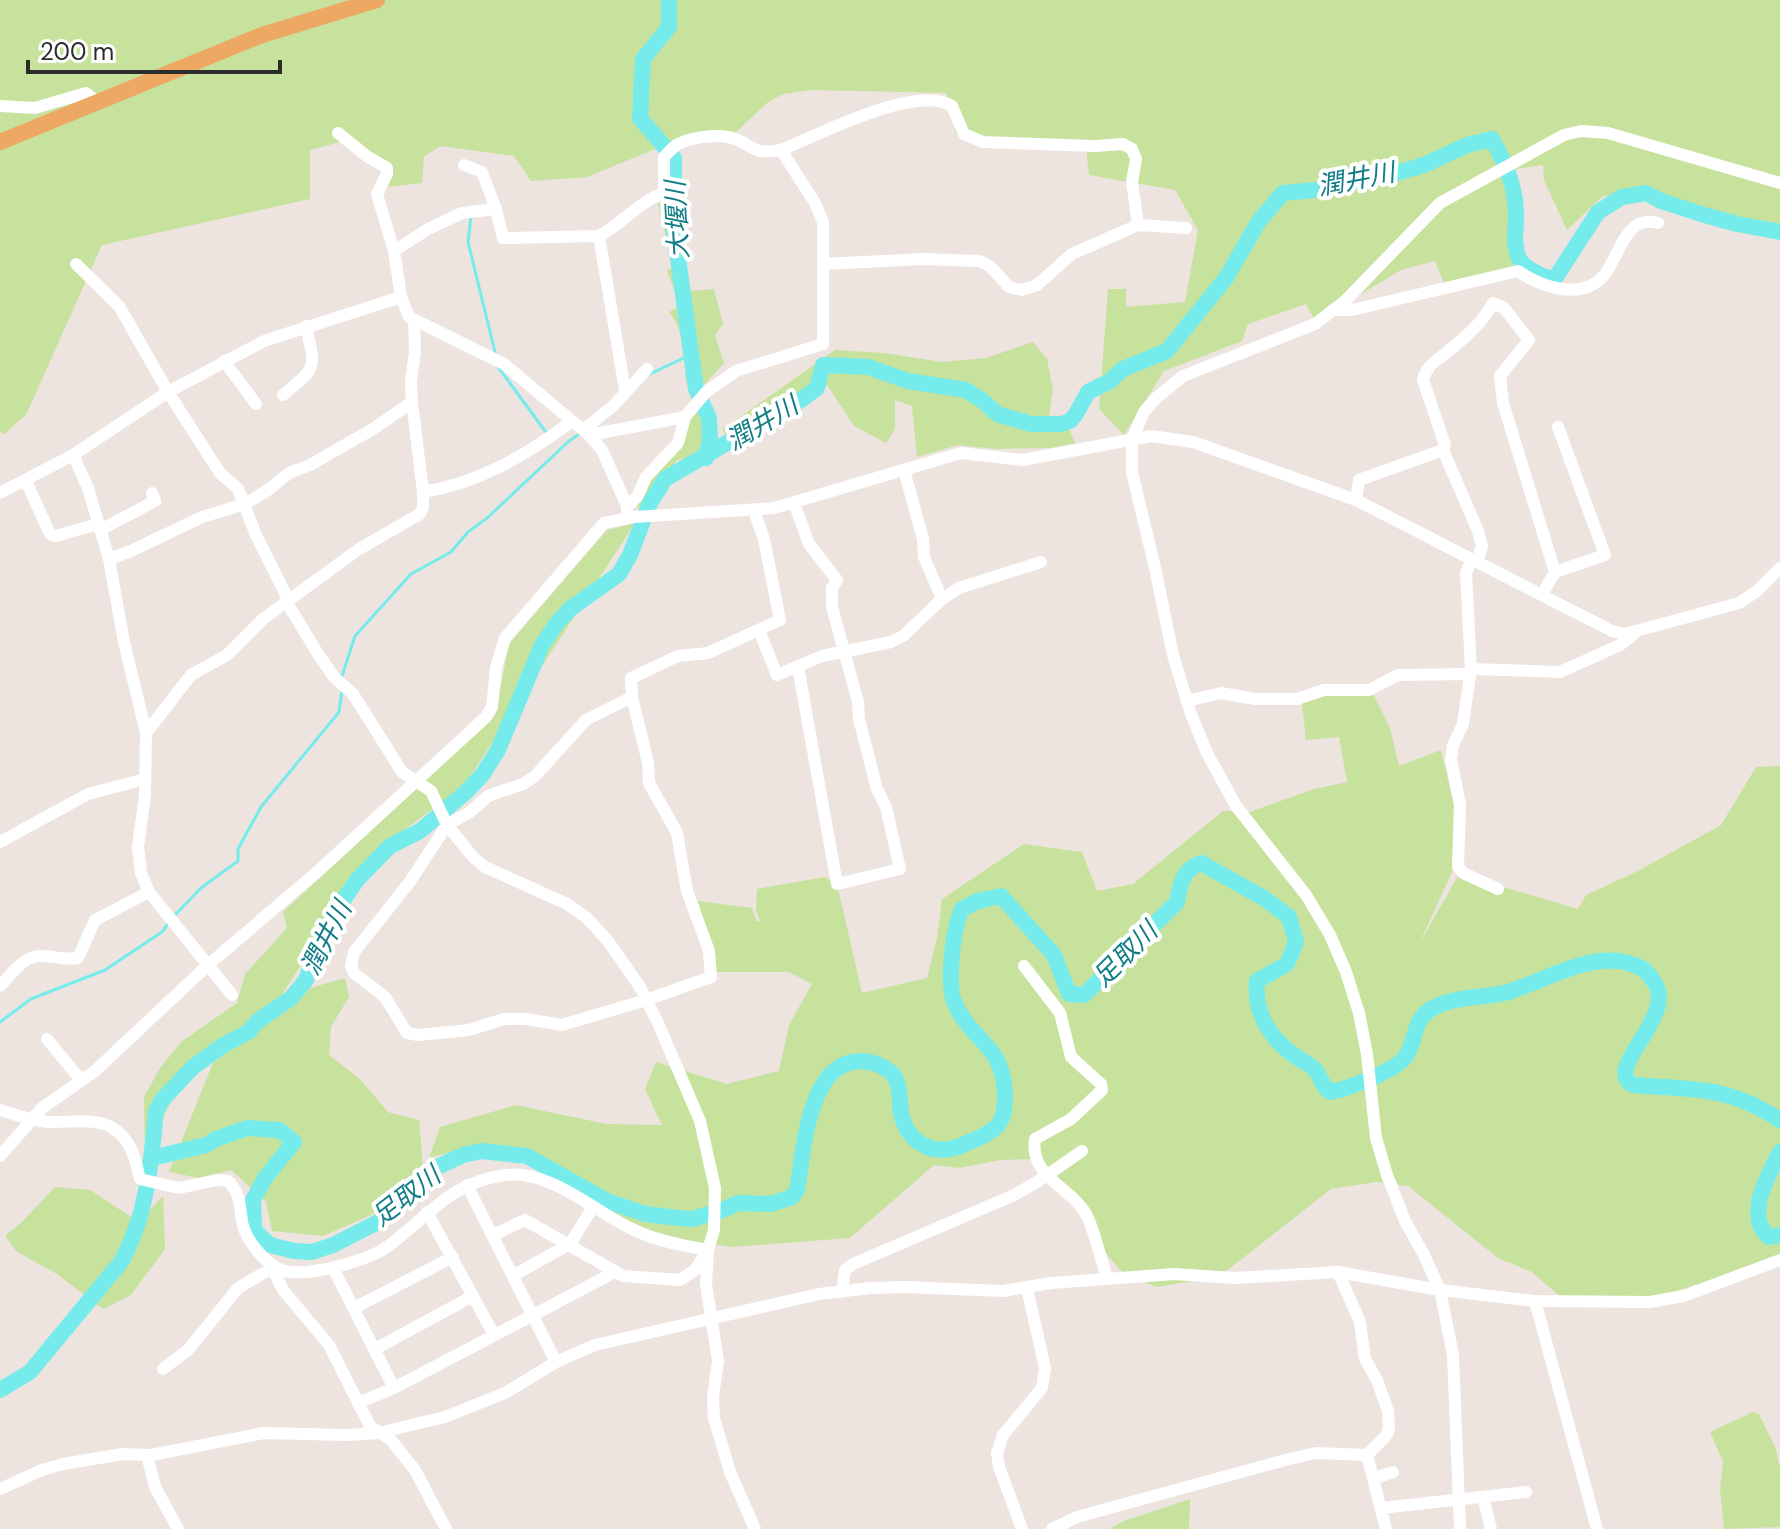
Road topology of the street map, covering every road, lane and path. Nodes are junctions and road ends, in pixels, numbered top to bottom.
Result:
1 (377, 0) edge
2 (97, 102) junction
3 (0, 106) edge
4 (338, 133) dead end
5 (0, 142) edge
6 (781, 150) junction
7 (464, 165) dead end
8 (1780, 183) edge
9 (496, 209) junction
10 (1658, 223) dead end
11 (1138, 225) junction
12 (1186, 228) dead end
13 (599, 236) junction
14 (394, 251) junction
15 (76, 264) dead end
16 (824, 264) junction
17 (1480, 280) junction
18 (401, 297) junction
19 (1493, 303) junction
20 (1333, 310) junction
21 (414, 321) junction
22 (306, 326) junction
23 (224, 361) junction
24 (647, 369) dead end
25 (625, 390) junction
26 (168, 392) junction
27 (283, 395) dead end
28 (412, 402) junction
29 (256, 404) dead end
30 (688, 413) junction
31 (572, 421) junction
32 (1558, 427) dead end
33 (586, 432) junction
34 (1132, 439) junction
35 (1443, 450) junction
36 (73, 455) junction
37 (904, 470) junction
38 (26, 481) junction
39 (423, 492) junction
40 (0, 493) edge
41 (152, 493) dead end
42 (1356, 500) junction
43 (794, 503) junction
44 (245, 504) junction
45 (754, 511) junction
46 (629, 514) junction
47 (99, 527) junction
48 (109, 559) junction
49 (1474, 561) junction
50 (1041, 562) dead end
51 (1780, 568) edge
52 (1555, 572) junction
53 (1542, 594) junction
54 (942, 599) junction
55 (287, 600) junction
56 (759, 630) junction
57 (1636, 632) junction
58 (845, 650) junction
59 (798, 667) junction
60 (1470, 672) junction
61 (632, 697) junction
62 (1187, 701) junction
63 (146, 733) junction
64 (145, 779) junction
65 (414, 781) junction
66 (446, 823) junction
67 (0, 842) edge
68 (1498, 889) dead end
69 (149, 892) junction
70 (208, 965) junction
71 (1024, 966) dead end
72 (0, 986) edge
73 (232, 995) dead end
74 (646, 1000) junction
75 (47, 1039) dead end
76 (81, 1080) junction
77 (0, 1110) edge
78 (35, 1119) junction
79 (1082, 1151) dead end
80 (0, 1156) edge
81 (1046, 1176) junction
82 (467, 1185) junction
83 (593, 1207) junction
84 (427, 1212) junction
85 (493, 1235) junction
86 (570, 1244) junction
87 (708, 1250) junction
88 (453, 1257) junction
89 (1780, 1260) edge
90 (333, 1268) junction
91 (276, 1269) junction
92 (615, 1272) junction
93 (1338, 1272) junction
94 (514, 1275) junction
95 (1107, 1277) junction
96 (1027, 1288) junction
97 (1440, 1290) junction
98 (842, 1292) junction
99 (473, 1296) junction
100 (1535, 1301) junction
101 (354, 1308) junction
102 (535, 1315) junction
103 (710, 1319) junction
104 (494, 1335) junction
105 (375, 1349) junction
106 (556, 1362) junction
107 (163, 1369) dead end
108 (394, 1388) junction
109 (358, 1403) junction
110 (379, 1433) junction
111 (147, 1455) junction
112 (1367, 1455) junction
113 (1393, 1472) dead end
114 (1375, 1478) junction
115 (0, 1489) edge
116 (1526, 1492) dead end
117 (1483, 1497) junction
118 (1460, 1499) junction
119 (1381, 1508) junction
120 (178, 1529) edge
121 (446, 1529) edge
122 (755, 1529) edge
123 (1022, 1529) edge
124 (1052, 1529) edge
125 (1386, 1529) edge
126 (1460, 1529) edge
127 (1491, 1529) edge
128 (1597, 1529) edge

1 - 2 main road
2 - 3 street
2 - 5 main road
4 - 14 street
6 - 11 street
6 - 13 street
6 - 16 street
7 - 9 street
8 - 20 street
9 - 13 street
9 - 14 street
10 - 17 street
11 - 12 street
11 - 16 street
13 - 25 street
14 - 18 street
15 - 26 street
16 - 30 street
17 - 19 street
17 - 20 street
18 - 21 street
18 - 22 street
19 - 35 street
19 - 52 street
20 - 34 street
21 - 28 street
21 - 31 street
22 - 23 street
22 - 27 street
23 - 26 street
23 - 29 street
24 - 25 street
25 - 33 street
26 - 36 street
26 - 44 street
28 - 39 street
28 - 44 street
30 - 33 street
30 - 46 street
31 - 33 street
31 - 39 street
32 - 52 street
33 - 46 street
34 - 37 street
34 - 42 street
34 - 62 street
35 - 42 street
35 - 49 street
36 - 38 street
36 - 47 street
37 - 43 street
37 - 54 street
38 - 40 street
38 - 47 street
39 - 55 street
41 - 47 street
42 - 49 street
43 - 45 street
43 - 58 street
44 - 48 street
44 - 55 street
45 - 46 street
45 - 56 street
46 - 65 street
47 - 48 street
48 - 63 street
49 - 53 street
49 - 60 street
50 - 54 street
51 - 57 street
52 - 53 street
53 - 57 street
54 - 58 street
55 - 63 street
55 - 65 street
56 - 59 street
56 - 61 street
57 - 60 street
58 - 59 street
58 - 59 street
60 - 62 street
60 - 68 street
61 - 66 street
61 - 74 street
62 - 97 street
63 - 64 street
64 - 67 street
64 - 69 street
65 - 66 street
65 - 70 street
66 - 74 street
66 - 74 street
69 - 70 street
69 - 72 street
70 - 73 street
70 - 76 street
71 - 81 street
74 - 87 street
75 - 76 street
76 - 78 street
77 - 78 street
78 - 80 street
78 - 91 street
79 - 81 street
81 - 95 street
81 - 98 street
82 - 83 street
82 - 84 street
82 - 85 street
83 - 86 street
83 - 87 street
84 - 88 street
84 - 90 street
85 - 86 street
85 - 94 street
86 - 92 street
86 - 94 street
87 - 92 street
87 - 103 street
88 - 99 street
88 - 101 street
89 - 100 street
90 - 91 street
90 - 101 street
91 - 107 street
91 - 109 street
92 - 102 street
93 - 95 street
93 - 97 street
93 - 112 street
94 - 102 street
95 - 96 street
96 - 98 street
96 - 123 street
97 - 100 street
97 - 118 street
98 - 103 street
99 - 104 street
99 - 105 street
100 - 128 street
101 - 105 street
102 - 104 street
102 - 106 street
103 - 106 street
103 - 122 street
104 - 108 street
105 - 108 street
106 - 110 street
108 - 109 street
109 - 110 street
110 - 111 street
110 - 121 street
111 - 115 street
111 - 120 street
112 - 114 street
112 - 124 street
113 - 114 street
114 - 119 street
116 - 117 street
117 - 118 street
117 - 127 street
118 - 119 street
118 - 126 street
119 - 125 street

